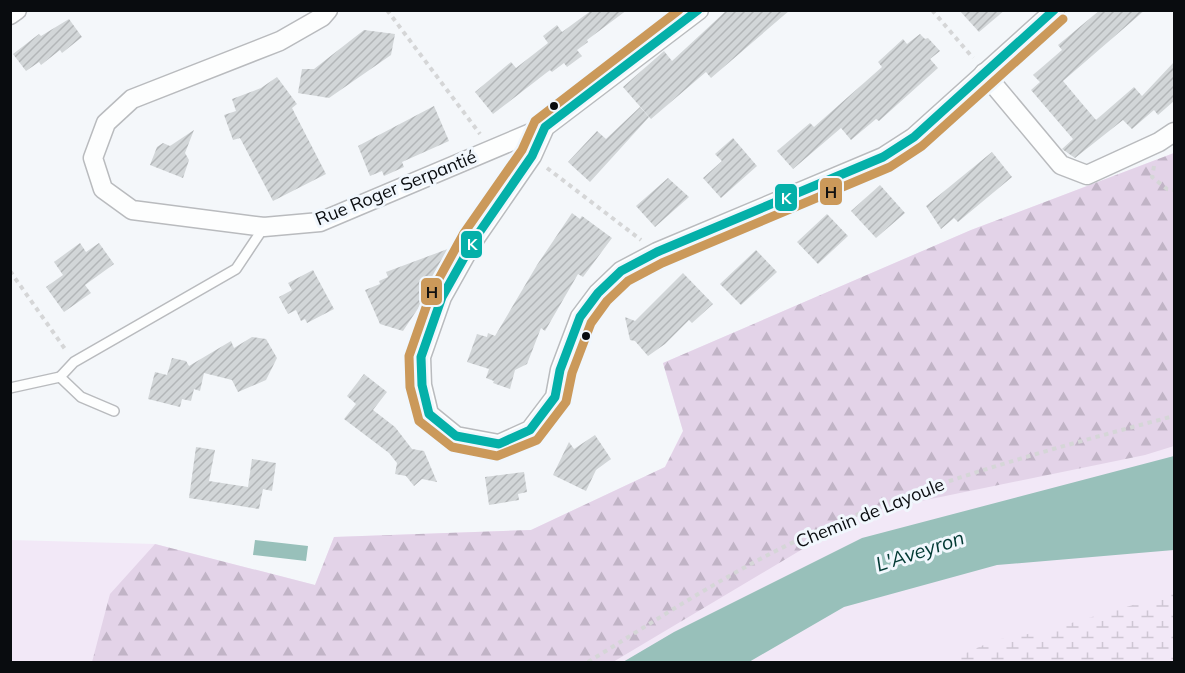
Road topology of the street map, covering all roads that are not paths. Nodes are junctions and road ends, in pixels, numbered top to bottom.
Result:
1 (17, 10) edge
2 (328, 10) edge
3 (699, 10) edge
4 (1055, 10) edge
5 (10, 15) edge
6 (984, 73) junction
7 (545, 128) junction
8 (1174, 132) edge
9 (264, 227) junction
10 (60, 377) junction
11 (10, 388) edge
12 (114, 411) dead end

1 - 5 street
2 - 9 street, Rue Roger Serpantié
3 - 7 street
4 - 6 street
6 - 7 street
6 - 8 street
7 - 9 street, Rue Roger Serpantié
9 - 10 lane
10 - 11 lane
10 - 12 lane

